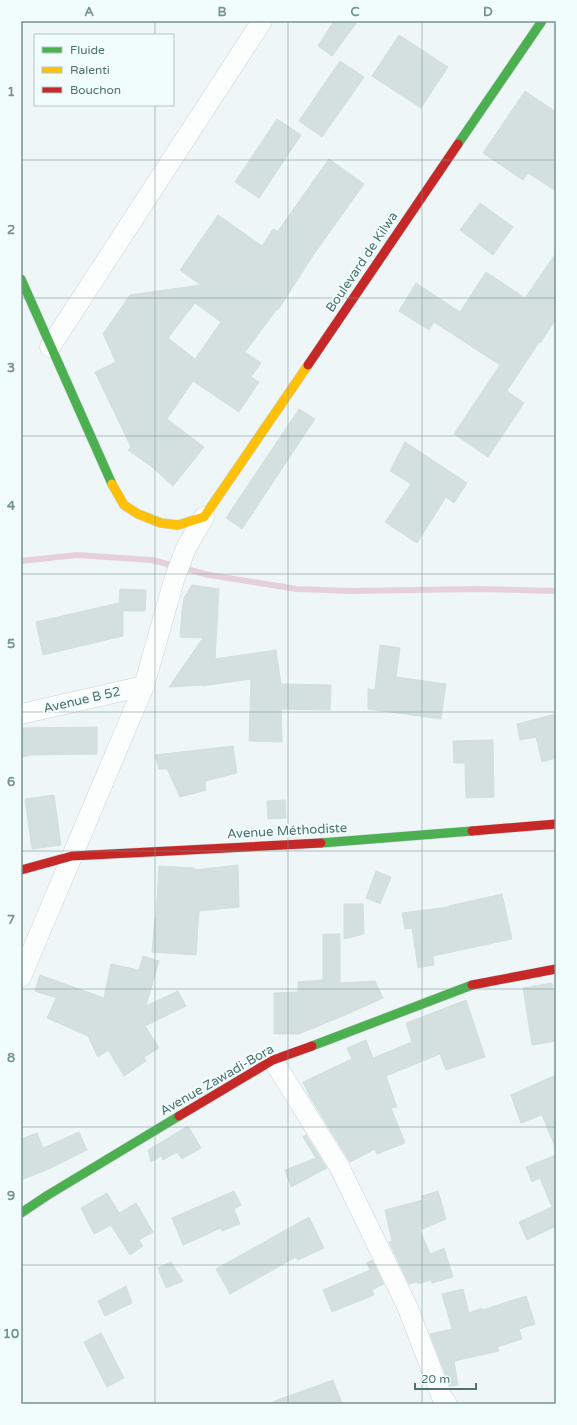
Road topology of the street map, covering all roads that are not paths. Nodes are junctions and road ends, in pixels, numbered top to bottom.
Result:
1 (262, 21) edge
2 (542, 21) edge
3 (21, 279) edge
4 (50, 347) junction
5 (204, 517) junction
6 (144, 686) junction
7 (21, 714) edge
8 (556, 824) edge
9 (72, 856) junction
10 (21, 870) edge
11 (556, 969) edge
12 (21, 977) edge
13 (273, 1060) junction
14 (21, 1214) edge
15 (447, 1404) edge

1 - 4 street
2 - 5 street, Boulevard de Kilwa
3 - 4 street
4 - 5 street
5 - 6 street
6 - 7 street, Avenue B 52
6 - 9 street
8 - 9 street, Avenue Méthodiste
9 - 10 street, Avenue Méthodiste
9 - 12 street
11 - 13 street, Avenue Zawadi-Bora
13 - 14 street, Avenue Zawadi-Bora
13 - 15 street

